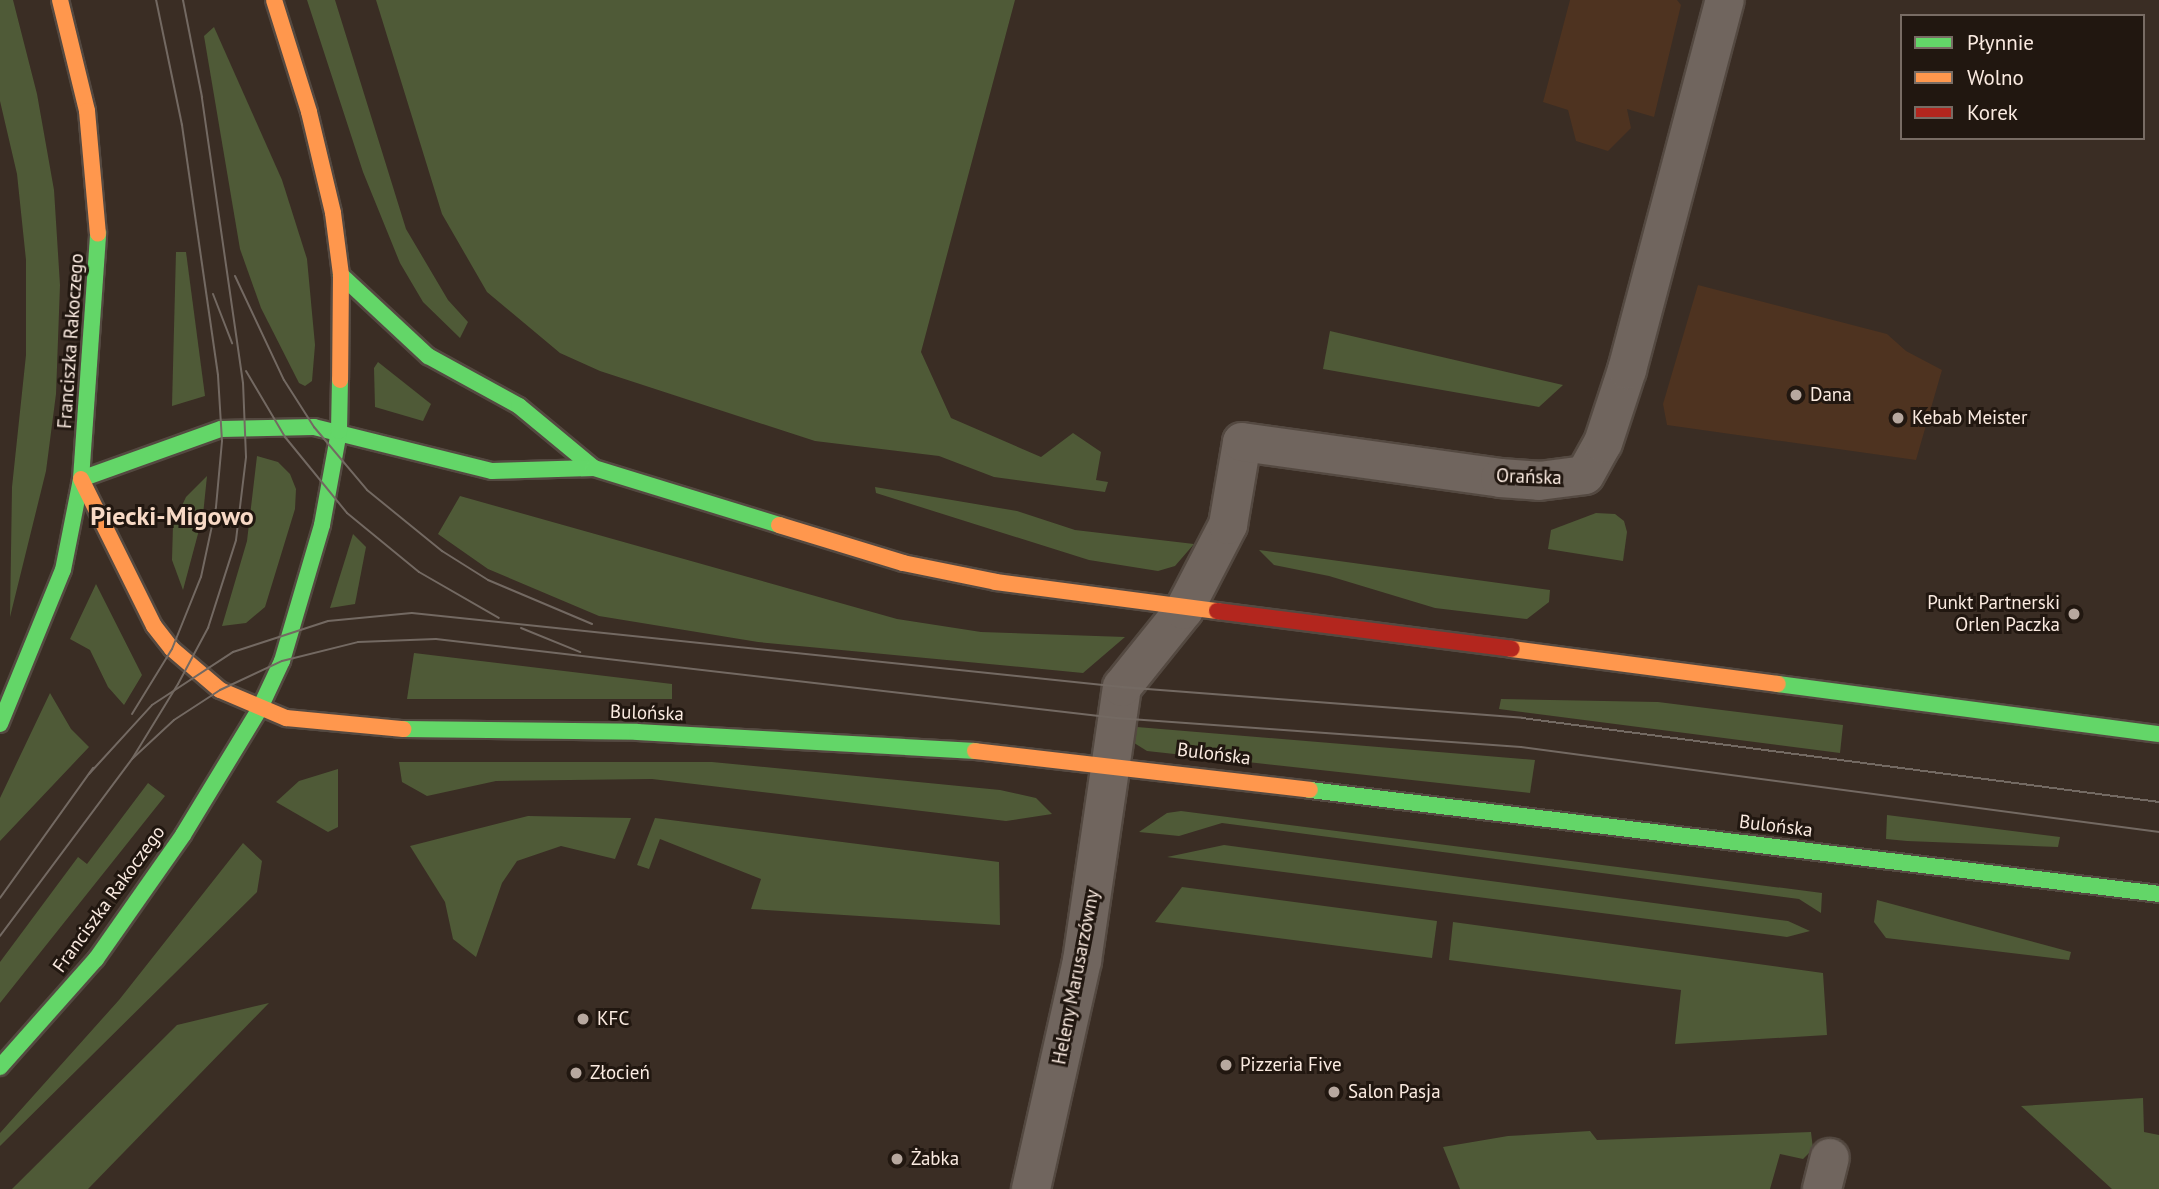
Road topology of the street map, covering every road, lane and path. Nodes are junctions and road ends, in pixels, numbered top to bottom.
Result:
1 (60, 0) edge
2 (274, 0) edge
3 (1724, 0) edge
4 (341, 275) junction
5 (339, 431) junction
6 (594, 468) junction
7 (81, 479) junction
8 (1184, 610) junction
9 (259, 710) junction
10 (0, 723) edge
11 (2159, 734) edge
12 (1113, 764) junction
13 (2159, 894) edge
14 (0, 1067) edge
15 (1031, 1189) edge

1 - 7 main road, Franciszka Rakoczego
2 - 4 main road, Franciszka Rakoczego
3 - 8 street, Orańska
4 - 5 main road, Franciszka Rakoczego
4 - 6 main road
5 - 6 main road
5 - 7 main road
5 - 9 main road, Franciszka Rakoczego
6 - 8 main road
7 - 9 main road
7 - 10 main road, Franciszka Rakoczego
8 - 11 main road
8 - 12 street, Heleny Marusarzówny
9 - 12 main road, Bulońska
9 - 14 main road, Franciszka Rakoczego
12 - 13 main road, Bulońska
12 - 15 street, Heleny Marusarzówny

